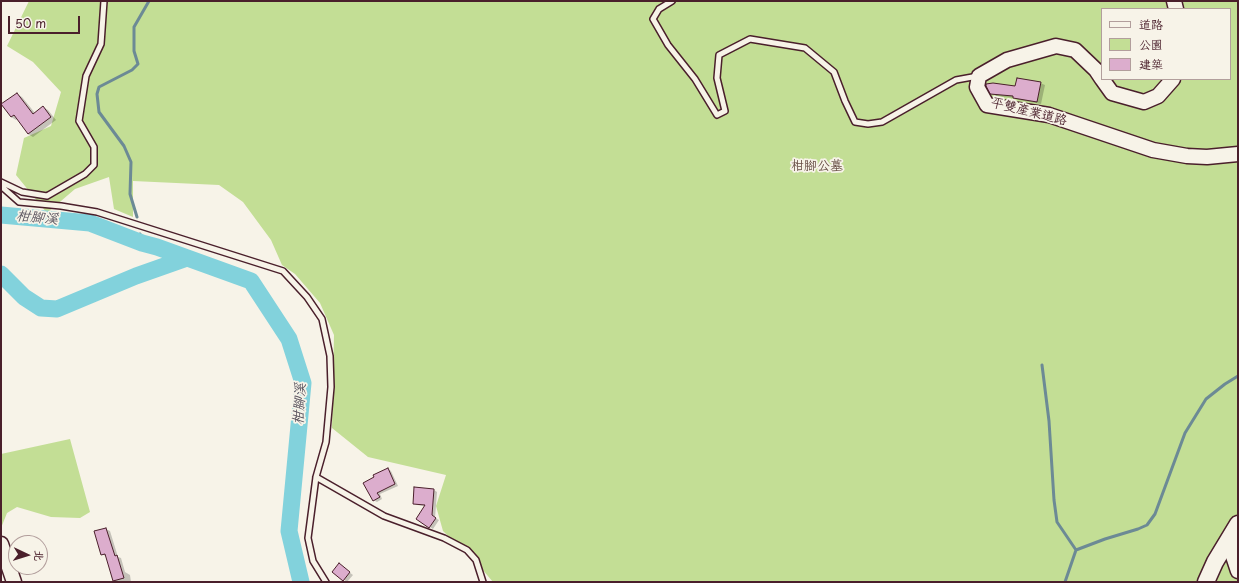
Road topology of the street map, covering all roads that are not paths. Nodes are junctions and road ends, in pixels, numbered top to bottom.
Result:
1 (104, 1) edge
2 (672, 1) edge
3 (979, 76) junction
4 (1101, 78) edge
5 (1103, 80) edge
6 (1172, 80) edge
7 (1238, 154) edge
8 (1, 182) edge
9 (1, 186) edge
10 (316, 477) junction
11 (1236, 527) edge
12 (1, 544) edge
13 (1238, 571) edge
14 (14, 582) edge
15 (326, 582) edge
16 (483, 582) edge
17 (1206, 582) edge

1 - 8 lane
2 - 3 lane
3 - 4 street
3 - 7 street, 平雙產業道路
5 - 6 street
9 - 10 lane
10 - 15 lane
10 - 16 lane
11 - 13 street
11 - 17 main road
12 - 14 street

